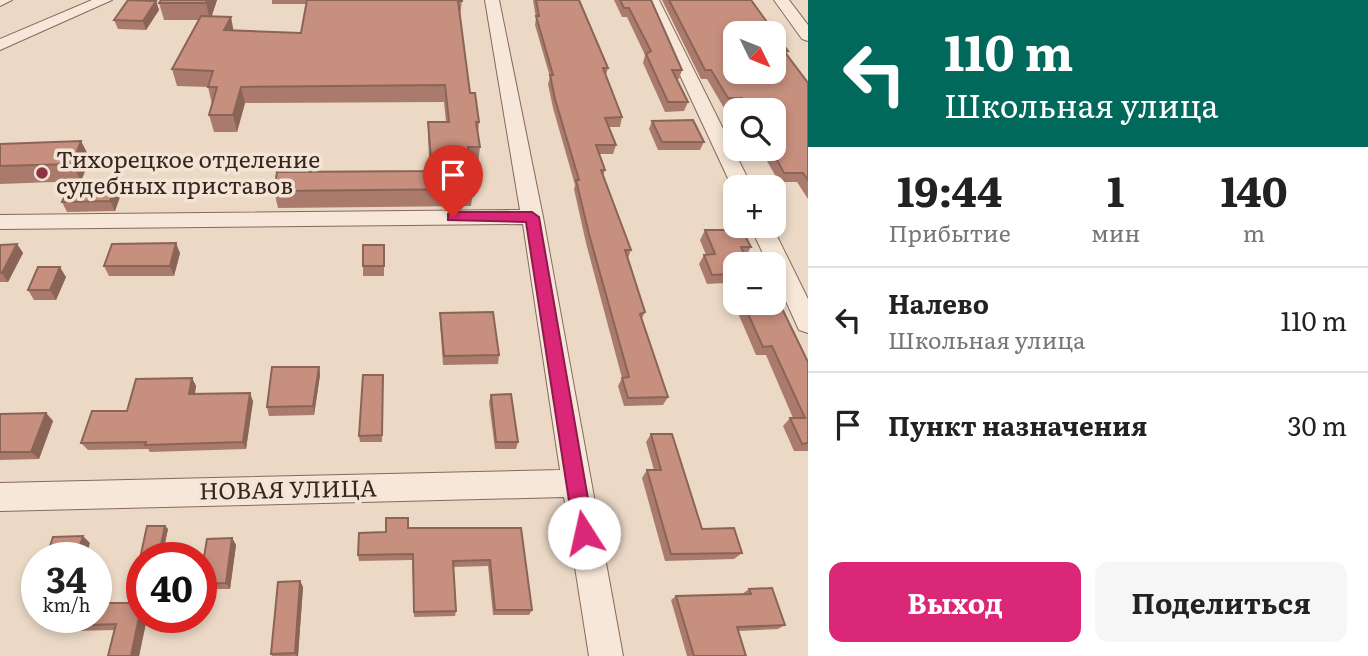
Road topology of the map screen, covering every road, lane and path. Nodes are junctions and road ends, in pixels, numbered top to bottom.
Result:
1 (105, 0) edge
2 (492, 0) edge
3 (652, 0) edge
4 (781, 0) edge
5 (808, 36) edge
6 (0, 46) edge
7 (736, 175) edge
8 (532, 217) junction
9 (0, 222) edge
10 (767, 238) edge
11 (808, 323) edge
12 (575, 483) junction
13 (0, 497) edge
14 (606, 656) edge

1 - 6 street
2 - 8 street
3 - 7 street
4 - 5 street
8 - 9 street
8 - 12 street
10 - 11 street
12 - 13 street, НОВАЯ УЛИЦА
12 - 14 street

